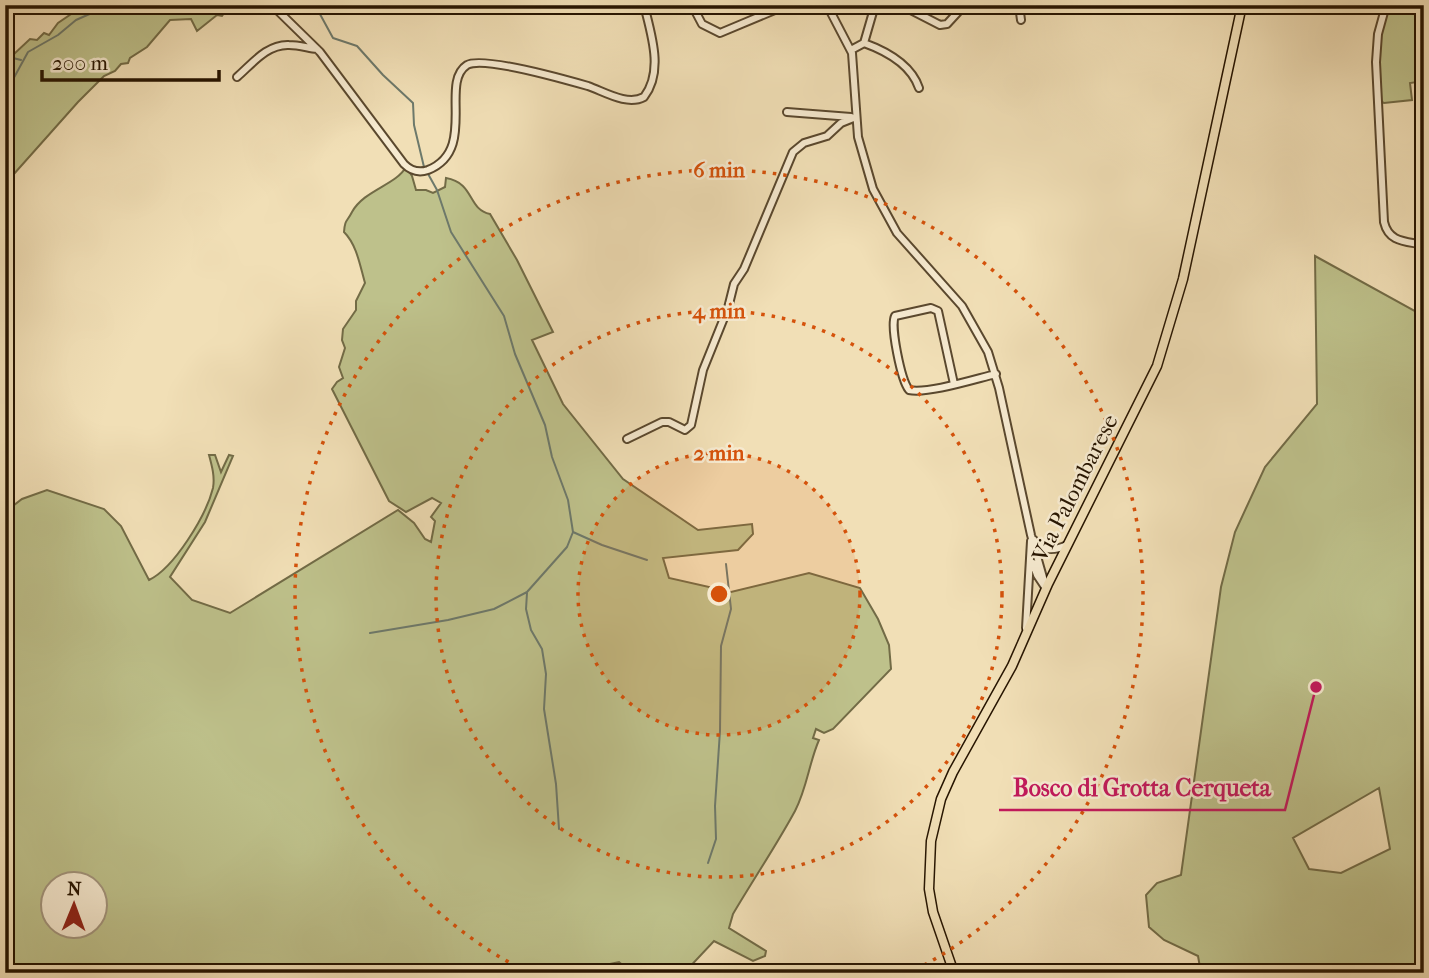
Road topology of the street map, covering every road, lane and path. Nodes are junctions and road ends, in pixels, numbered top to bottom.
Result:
1 (272, 5) edge
2 (644, 5) edge
3 (692, 5) edge
4 (787, 5) edge
5 (876, 5) edge
6 (901, 5) edge
7 (1019, 5) edge
8 (1241, 5) edge
9 (1386, 5) edge
10 (830, 8) edge
11 (958, 12) dead end
12 (1021, 20) dead end
13 (864, 43) junction
14 (318, 49) junction
15 (851, 50) junction
16 (237, 78) dead end
17 (919, 88) dead end
18 (787, 112) dead end
19 (856, 117) junction
20 (1424, 245) edge
21 (996, 374) junction
22 (954, 384) junction
23 (627, 439) dead end
24 (1031, 535) junction
25 (1068, 545) junction
26 (1031, 554) junction
27 (1046, 588) junction
28 (1025, 636) junction
29 (954, 973) edge

1 - 14 street
2 - 14 street
3 - 4 street
5 - 13 street
6 - 11 street
7 - 12 street
8 - 25 main road, Via Palombarese
9 - 20 street
10 - 15 street
13 - 15 street
13 - 17 street
14 - 16 street
15 - 19 street
18 - 19 street
19 - 21 street
19 - 23 street
21 - 22 street
21 - 24 street
22 - 22 street
24 - 25 street
24 - 26 street
24 - 27 street
25 - 27 main road, Via Palombarese
26 - 27 street
26 - 28 street
27 - 28 main road, Via Palombarese
28 - 29 main road, Via Palombarese

